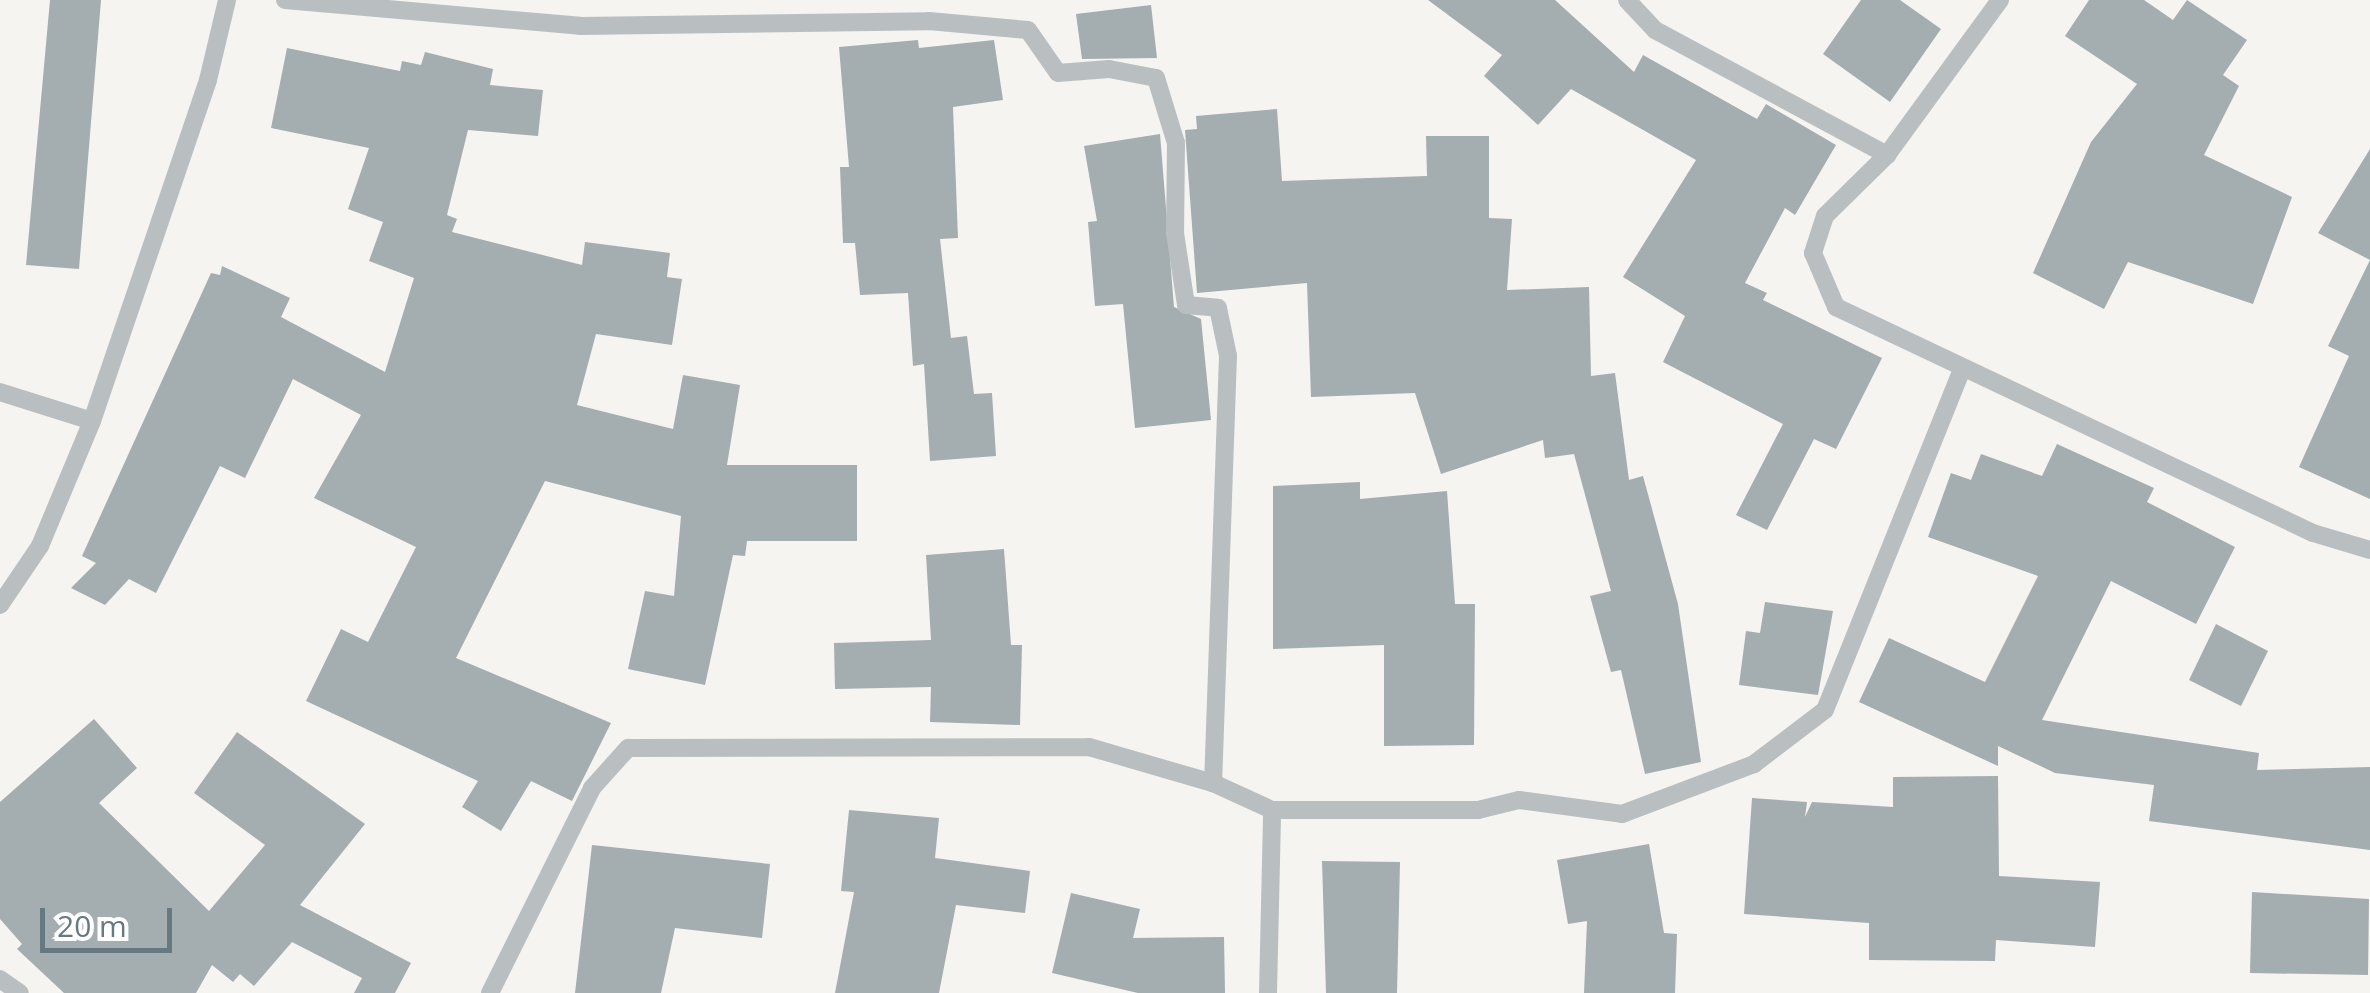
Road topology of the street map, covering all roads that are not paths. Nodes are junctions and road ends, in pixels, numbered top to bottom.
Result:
1 (227, 0) edge
2 (285, 0) edge
3 (1626, 0) edge
4 (2000, 0) edge
5 (1887, 155) junction
6 (1962, 370) junction
7 (0, 392) edge
8 (92, 421) junction
9 (2370, 550) edge
10 (0, 605) edge
11 (1213, 783) junction
12 (1272, 810) junction
13 (0, 979) edge
14 (20, 993) edge
15 (490, 993) edge
16 (1268, 993) edge

1 - 8 street
2 - 11 street
3 - 5 street
4 - 5 street
5 - 6 street
6 - 9 street
6 - 12 street
7 - 8 street
8 - 10 street
11 - 12 street
11 - 15 street
12 - 16 street
13 - 14 street

